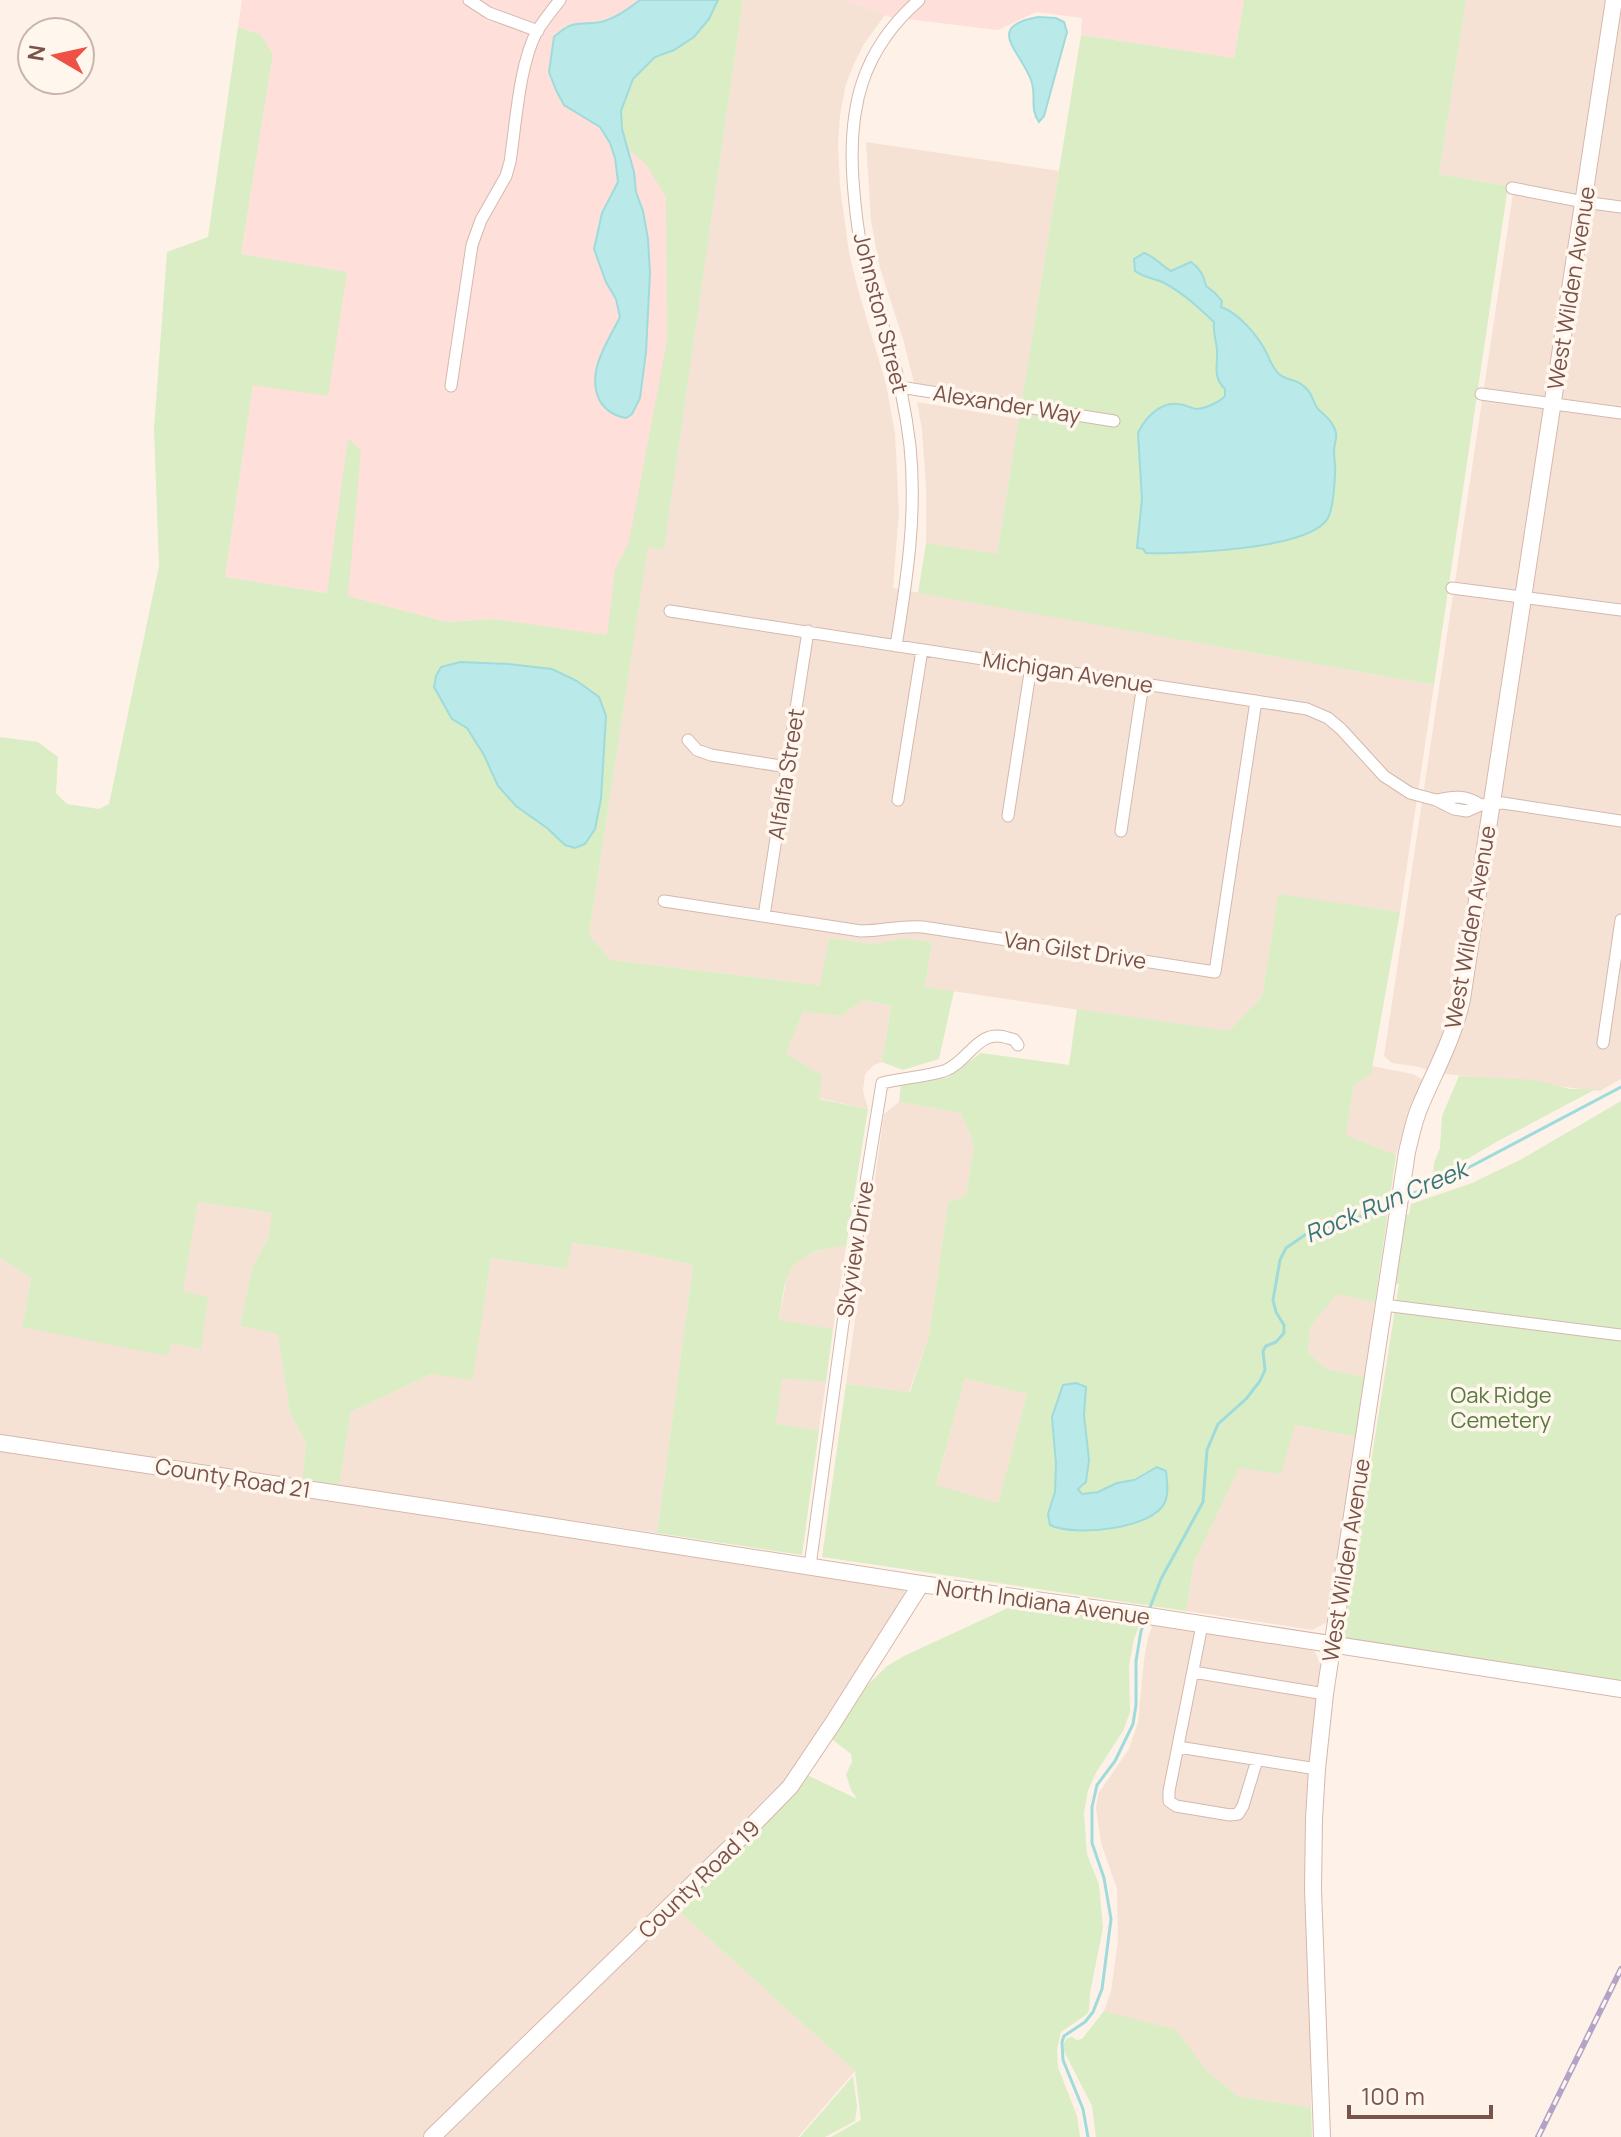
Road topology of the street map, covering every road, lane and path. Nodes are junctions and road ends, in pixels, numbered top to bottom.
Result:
1 (469, 0) edge
2 (560, 0) edge
3 (919, 0) edge
4 (1614, 0) edge
5 (538, 31) junction
6 (1512, 188) dead end
7 (1584, 202) junction
8 (1621, 207) edge
9 (451, 386) dead end
10 (900, 387) junction
11 (1481, 394) dead end
12 (1553, 404) junction
13 (1621, 413) edge
14 (1114, 421) dead end
15 (1452, 588) dead end
16 (1523, 598) junction
17 (1621, 610) edge
18 (670, 611) dead end
19 (808, 631) junction
20 (896, 646) junction
21 (922, 650) junction
22 (1031, 666) junction
23 (1143, 684) junction
24 (1256, 701) junction
25 (688, 740) dead end
26 (787, 767) junction
27 (898, 800) dead end
28 (1487, 804) junction
29 (1008, 816) dead end
30 (1621, 821) edge
31 (1121, 831) dead end
32 (664, 901) dead end
33 (764, 916) junction
34 (1621, 920) edge
35 (1603, 1043) dead end
36 (1018, 1045) dead end
37 (1384, 1305) junction
38 (1621, 1335) edge
39 (0, 1443) edge
40 (466, 1513) joint
41 (810, 1566) junction
42 (921, 1584) junction
43 (1202, 1625) junction
44 (1333, 1645) junction
45 (1193, 1672) junction
46 (1621, 1689) edge
47 (1325, 1694) junction
48 (1178, 1747) junction
49 (1257, 1760) junction
50 (1317, 1769) junction
51 (432, 2137) edge
52 (1322, 2137) edge

1 - 5 street
2 - 5 street
3 - 10 street, Johnston Street
4 - 7 street, West Wilden Avenue
5 - 9 street
6 - 7 street
7 - 8 street
7 - 12 street, West Wilden Avenue
10 - 14 street, Alexander Way
10 - 20 street, Johnston Street
11 - 12 street
12 - 13 street
12 - 16 street, West Wilden Avenue
15 - 16 street
16 - 17 street
16 - 28 street, West Wilden Avenue
18 - 19 street, Michigan Avenue
19 - 20 street, Michigan Avenue
19 - 26 street, Alfalfa Street
20 - 21 street, Michigan Avenue
21 - 22 street, Michigan Avenue
21 - 27 street
22 - 23 street, Michigan Avenue
22 - 29 street
23 - 24 street, Michigan Avenue
23 - 31 street
24 - 28 street, Michigan Avenue
24 - 33 street, Van Gilst Drive
25 - 26 street
26 - 33 street, Alfalfa Street
28 - 30 street, Michigan Avenue
28 - 37 street, West Wilden Avenue
32 - 33 street, Van Gilst Drive
34 - 35 street
36 - 41 street, Skyview Drive
37 - 38 street
37 - 44 street, West Wilden Avenue
39 - 40 street, County Road 21
40 - 41 street, North Indiana Avenue
41 - 42 street, North Indiana Avenue
42 - 43 street, North Indiana Avenue
42 - 51 street, County Road 19
43 - 44 street, North Indiana Avenue
43 - 45 street
44 - 46 street, North Indiana Avenue
44 - 47 street, West Wilden Avenue
45 - 47 street
45 - 48 street
47 - 50 street, West Wilden Avenue
48 - 49 street
48 - 49 street
49 - 50 street
50 - 52 street, West Wilden Avenue

